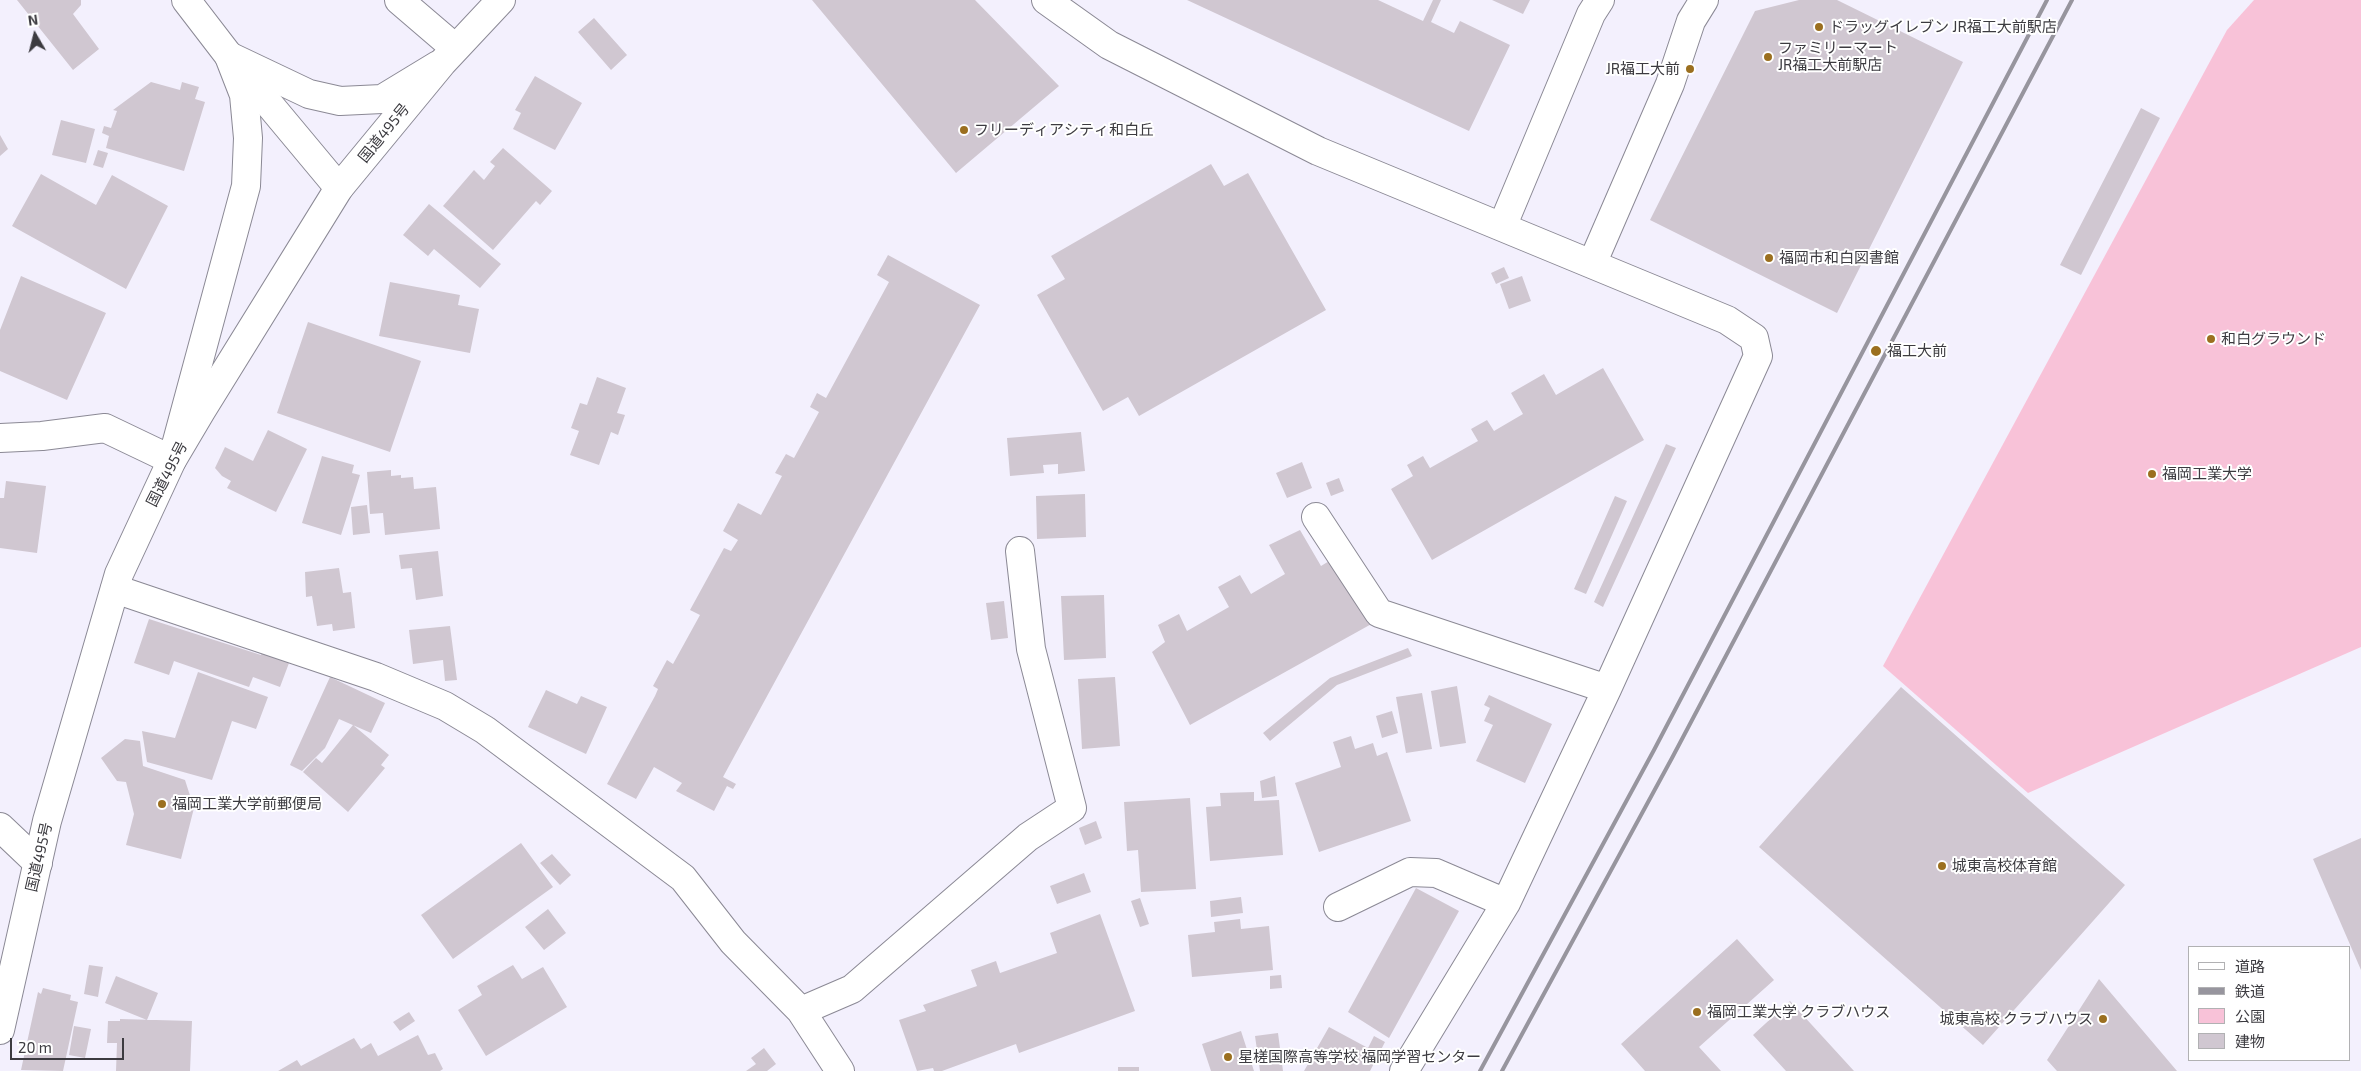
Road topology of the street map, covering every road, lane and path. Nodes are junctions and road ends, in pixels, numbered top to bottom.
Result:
1 (186, 0) edge
2 (399, 0) edge
3 (501, 0) edge
4 (1046, 0) edge
5 (1600, 0) edge
6 (1704, 0) edge
7 (228, 56) junction
8 (448, 56) junction
9 (339, 188) junction
10 (1502, 227) junction
11 (1592, 264) junction
12 (0, 438) edge
13 (172, 460) junction
14 (1316, 516) dead end
15 (1020, 550) dead end
16 (115, 589) junction
17 (1607, 689) junction
18 (0, 827) edge
19 (38, 863) junction
20 (1506, 903) junction
21 (1338, 907) dead end
22 (800, 1011) junction
23 (0, 1030) edge
24 (840, 1071) edge
25 (1404, 1071) edge

1 - 7 main road
2 - 8 main road
3 - 8 main road, 国道495号
4 - 10 main road
5 - 10 main road
6 - 11 main road
7 - 8 main road
7 - 9 main road
7 - 13 main road
8 - 9 main road, 国道495号
9 - 13 main road, 国道495号
10 - 11 main road
11 - 17 main road
12 - 13 main road
13 - 16 main road, 国道495号
14 - 17 main road
15 - 22 main road
16 - 19 main road, 国道495号
16 - 22 main road
17 - 20 main road
18 - 19 main road
19 - 23 main road, 国道495号
20 - 21 main road
20 - 25 main road
22 - 24 main road

